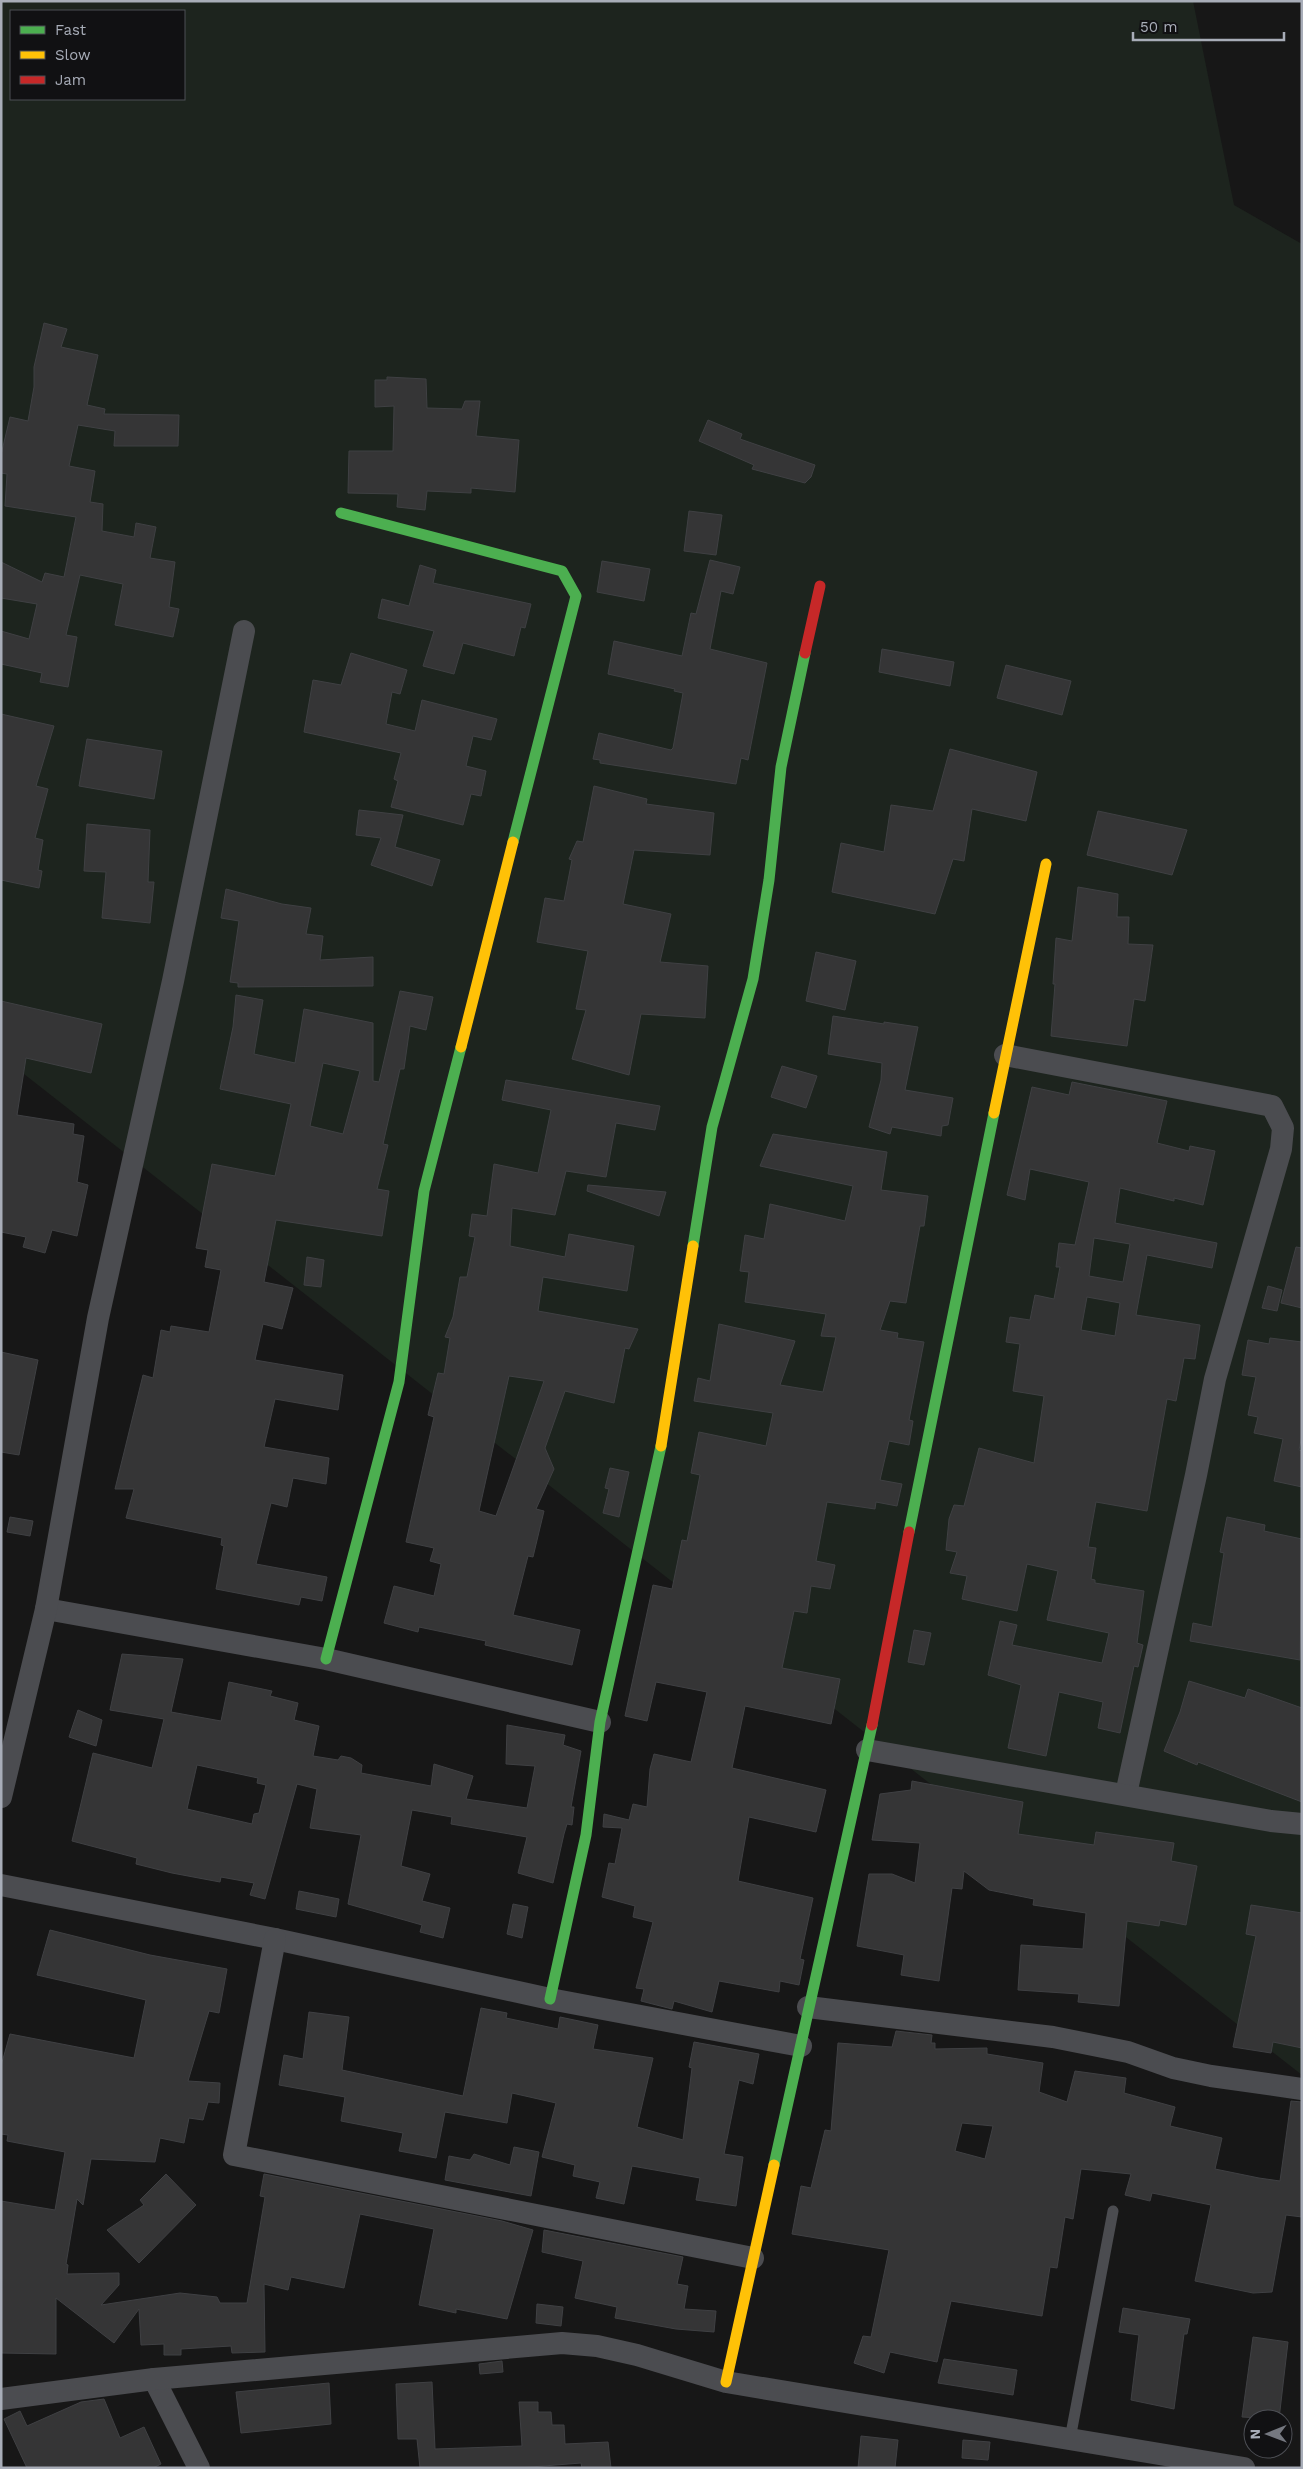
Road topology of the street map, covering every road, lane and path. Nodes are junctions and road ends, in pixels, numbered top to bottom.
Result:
1 (341, 513) dead end
2 (820, 586) dead end
3 (244, 631) dead end
4 (1046, 864) dead end
5 (1005, 1055) junction
6 (46, 1609) junction
7 (326, 1659) junction
8 (600, 1722) junction
9 (867, 1750) junction
10 (1126, 1794) junction
11 (1, 1797) edge
12 (1302, 1824) edge
13 (1, 1884) edge
14 (275, 1940) junction
15 (550, 1999) junction
16 (808, 2007) junction
17 (801, 2046) junction
18 (1302, 2089) edge
19 (1113, 2211) dead end
20 (753, 2258) junction
21 (154, 2379) junction
22 (726, 2382) junction
23 (1, 2399) edge
24 (1070, 2439) junction
25 (199, 2468) edge
26 (1244, 2468) edge

1 - 7 street
2 - 8 street
3 - 6 street
4 - 5 street
5 - 9 street
5 - 10 street
6 - 7 street
6 - 11 street
7 - 8 street
8 - 15 street
9 - 10 street
9 - 16 street
10 - 12 street
13 - 14 street
14 - 15 street
14 - 20 street
15 - 17 street
16 - 17 street
16 - 18 street
17 - 20 street
19 - 24 lane
20 - 22 street
21 - 22 street
21 - 23 street
21 - 25 street
22 - 24 street
24 - 26 street

